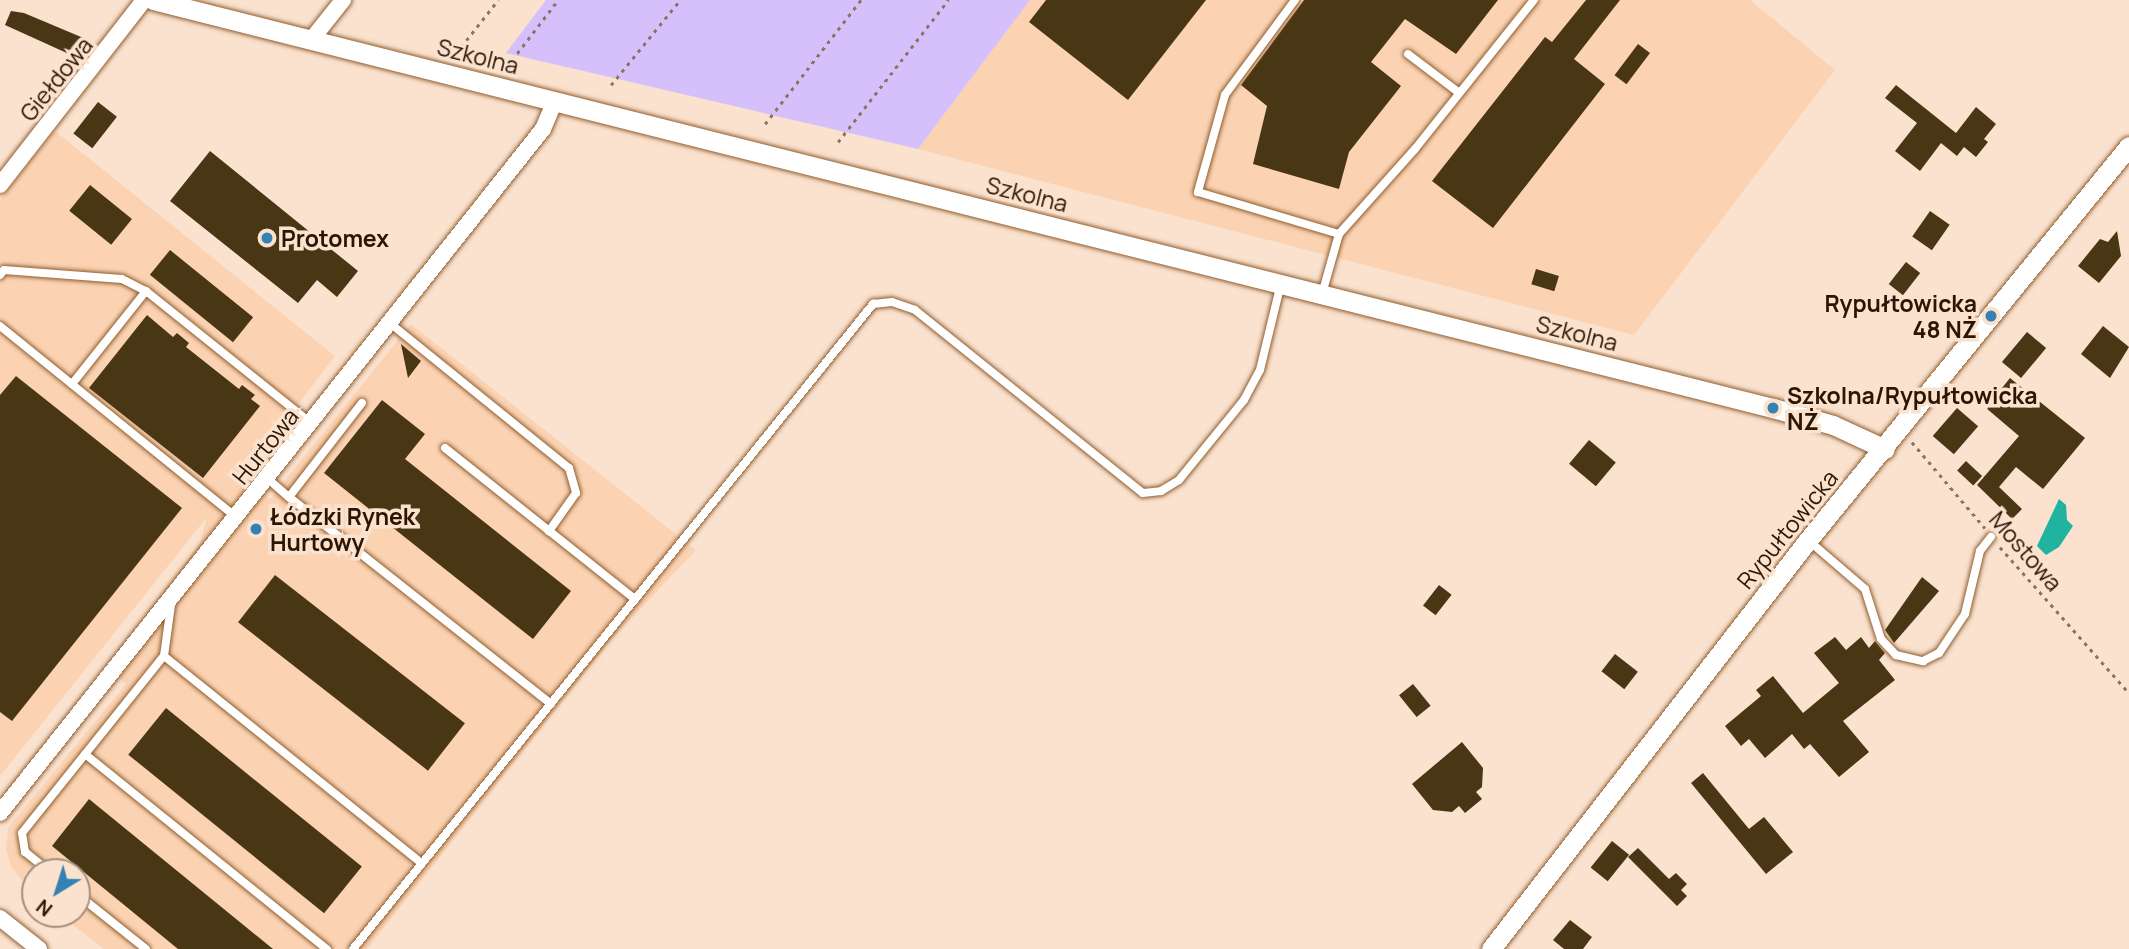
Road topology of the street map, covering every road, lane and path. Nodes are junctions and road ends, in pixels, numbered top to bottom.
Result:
1 (144, 0) edge
2 (153, 0) edge
3 (343, 0) edge
4 (498, 0) edge
5 (558, 0) edge
6 (680, 0) edge
7 (861, 0) edge
8 (947, 0) edge
9 (1295, 0) edge
10 (1534, 0) edge
11 (312, 39) junction
12 (461, 47) dead end
13 (1408, 54) dead end
14 (512, 60) dead end
15 (611, 85) dead end
16 (1458, 92) junction
17 (555, 100) junction
18 (765, 124) dead end
19 (838, 142) dead end
20 (2129, 146) edge
21 (0, 184) edge
22 (1339, 234) junction
23 (0, 275) edge
24 (1280, 283) junction
25 (146, 291) junction
26 (1322, 294) junction
27 (391, 324) junction
28 (0, 326) edge
29 (72, 384) junction
30 (362, 403) dead end
31 (312, 424) junction
32 (1900, 430) junction
33 (445, 448) dead end
34 (1885, 449) junction
35 (268, 480) junction
36 (289, 497) junction
37 (237, 518) junction
38 (549, 531) junction
39 (1991, 537) junction
40 (1808, 540) junction
41 (174, 596) junction
42 (635, 599) junction
43 (164, 656) junction
44 (2129, 693) edge
45 (551, 704) junction
46 (85, 754) junction
47 (0, 813) edge
48 (32, 858) edge
49 (421, 863) junction
50 (91, 905) edge
51 (0, 918) edge
52 (39, 949) edge
53 (146, 949) edge
54 (327, 949) edge
55 (353, 949) edge
56 (1491, 949) edge

1 - 21 street, Giełdowa
2 - 11 street, Szkolna
3 - 11 street
4 - 12 path
5 - 14 path
6 - 15 path
7 - 18 path
8 - 19 path
9 - 22 lane
10 - 16 lane
11 - 17 street, Szkolna
13 - 16 lane
16 - 22 lane
17 - 24 street, Szkolna
17 - 27 street, Hurtowa
20 - 32 street, Rypułtowicka
22 - 26 lane
23 - 25 lane
24 - 26 street, Szkolna
24 - 42 lane
25 - 29 lane
25 - 31 lane
26 - 34 street, Szkolna
27 - 31 street, Hurtowa
27 - 38 lane
28 - 29 lane
29 - 37 lane
30 - 36 lane
31 - 35 street, Hurtowa
32 - 34 street, Rypułtowicka
32 - 39 path, Mostowa
33 - 38 lane
34 - 40 street, Rypułtowicka
35 - 36 lane
35 - 37 street, Hurtowa
36 - 45 lane
37 - 41 street, Hurtowa
38 - 42 lane
39 - 40 lane
39 - 44 path, Mostowa
40 - 56 street, Rypułtowicka
41 - 43 lane
41 - 47 street, Hurtowa
42 - 45 lane
43 - 46 lane
43 - 49 lane
45 - 49 lane
46 - 48 lane
46 - 54 lane
49 - 55 lane
50 - 53 lane
51 - 52 street

